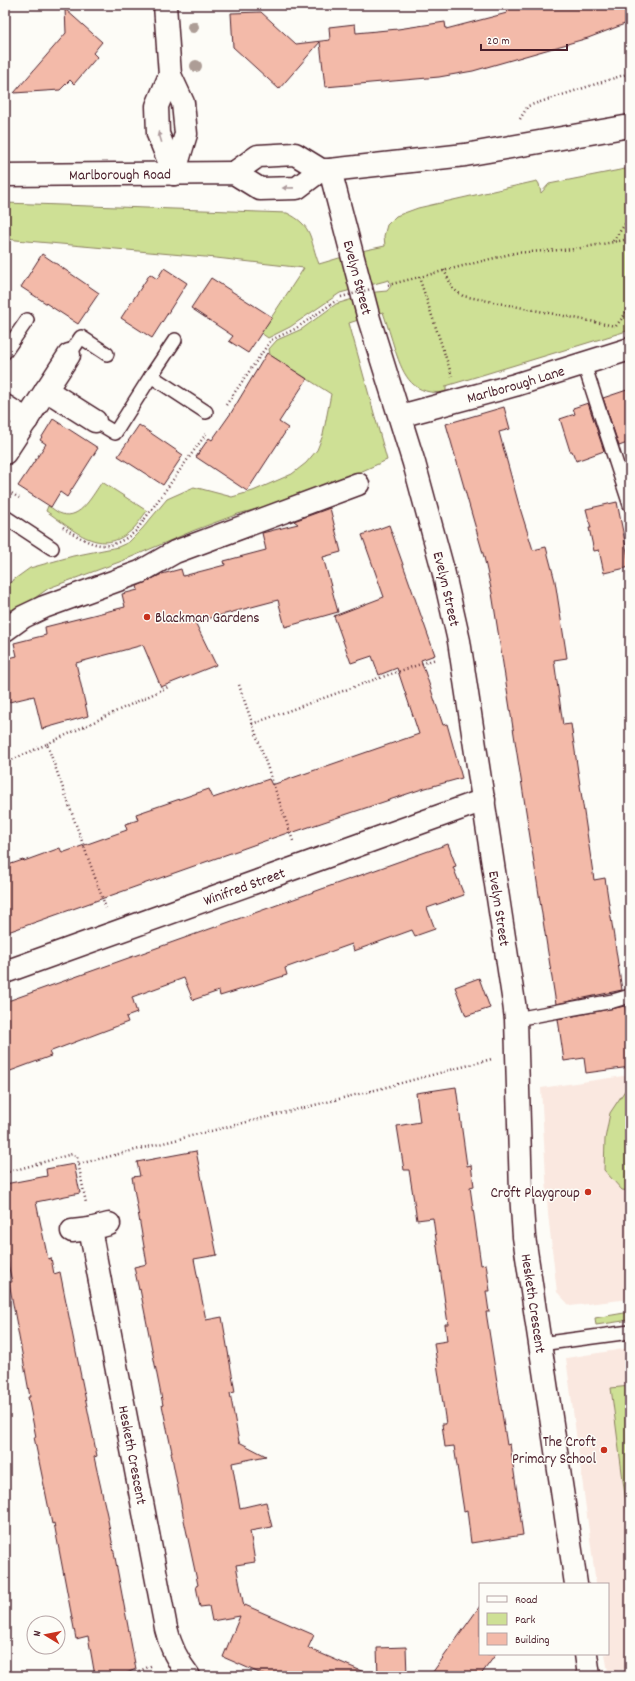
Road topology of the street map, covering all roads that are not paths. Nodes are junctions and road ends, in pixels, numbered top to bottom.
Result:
1 (165, 5) edge
2 (630, 126) edge
3 (326, 170) junction
4 (234, 173) junction
5 (174, 174) junction
6 (5, 175) edge
7 (27, 320) dead end
8 (175, 340) dead end
9 (630, 349) edge
10 (5, 352) edge
11 (107, 354) dead end
12 (69, 355) joint
13 (584, 364) junction
14 (152, 376) junction
15 (46, 390) junction
16 (5, 406) edge
17 (211, 415) road end
18 (400, 416) junction
19 (27, 420) junction
20 (95, 421) joint
21 (5, 453) edge
22 (358, 484) dead end
23 (630, 504) edge
24 (5, 517) edge
25 (52, 548) dead end
26 (5, 630) edge
27 (484, 800) junction
28 (5, 972) edge
29 (630, 996) edge
30 (516, 1020) junction
31 (90, 1228) road end
32 (630, 1332) edge
33 (540, 1344) junction
34 (576, 1583) edge
35 (586, 1655) edge
36 (189, 1676) edge
37 (589, 1676) edge

1 - 5 street
2 - 3 street
3 - 4 street
3 -> 4 street
3 - 18 street, Evelyn Street
4 - 5 street, Marlborough Road
5 - 6 street, Marlborough Road
7 - 10 lane
8 - 14 lane
9 - 13 street, Marlborough Lane
11 - 12 lane
12 - 15 street
13 - 18 street, Marlborough Lane
13 - 23 lane
14 - 17 lane
14 - 20 lane
15 - 19 street
15 - 20 street
16 - 19 street
18 - 27 street, Evelyn Street
19 - 21 street
22 - 26 street
24 - 25 lane
27 - 28 street, Winifred Street
27 - 30 street, Evelyn Street
29 - 30 lane
30 - 33 street, Hesketh Crescent
31 - 36 street, Hesketh Crescent
32 - 33 lane
33 - 34 street, Hesketh Crescent
35 - 37 street

